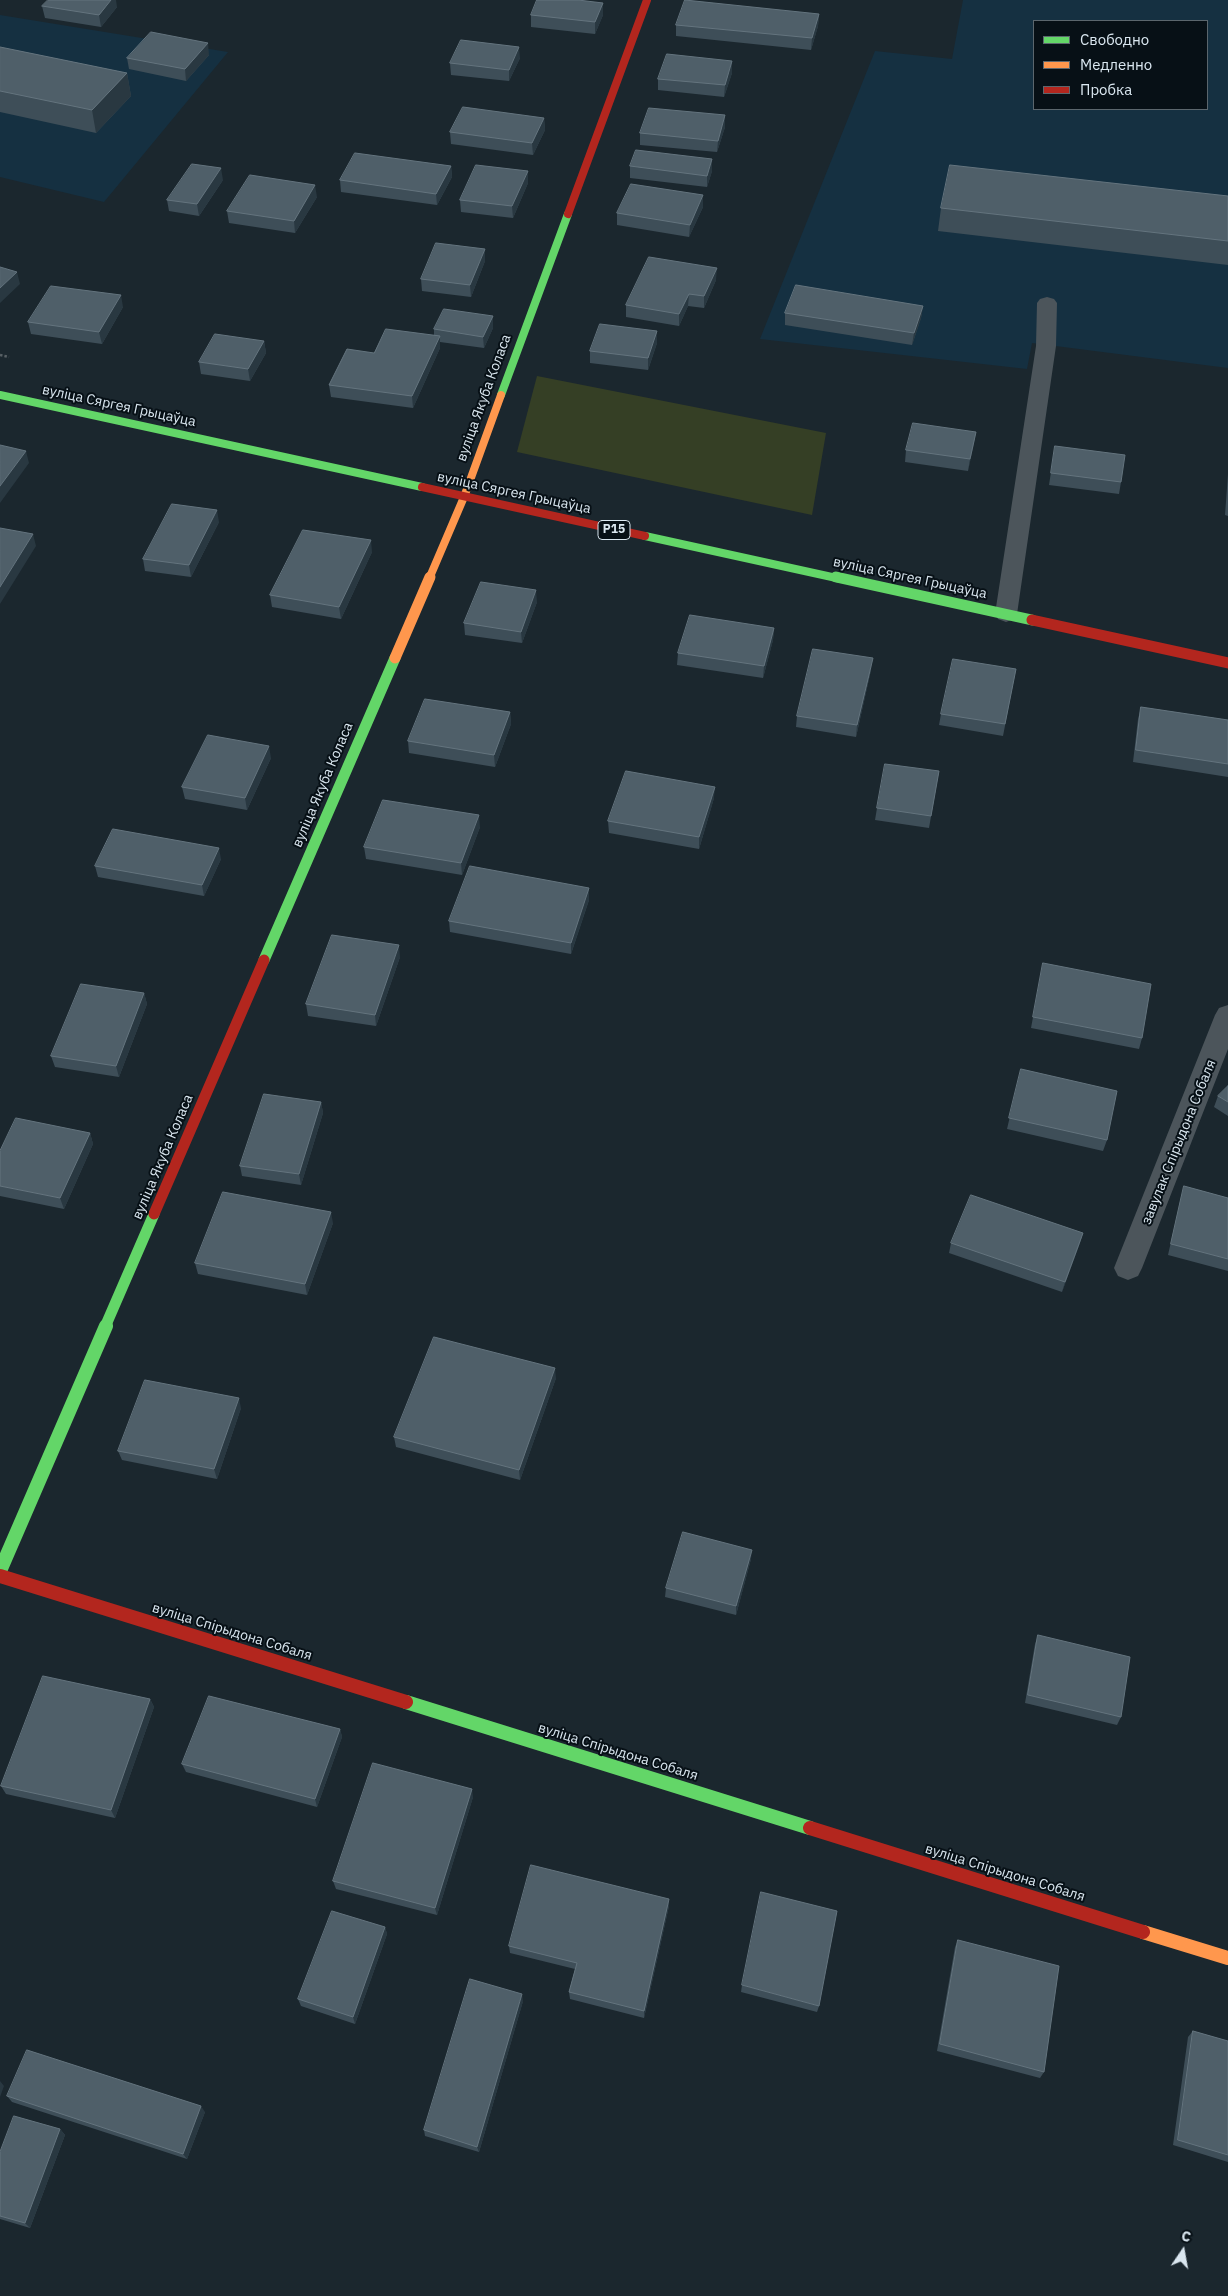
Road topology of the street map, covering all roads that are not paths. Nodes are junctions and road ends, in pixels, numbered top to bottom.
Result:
1 (647, 0) edge
2 (1047, 303) dead end
3 (0, 395) edge
4 (464, 497) junction
5 (1006, 614) junction
6 (1228, 663) edge
7 (1228, 1015) edge
8 (1128, 1268) dead end
9 (0, 1571) edge
10 (0, 1576) edge
11 (1228, 1958) edge

1 - 4 street, вуліца Якуба Коласа
2 - 5 lane
3 - 4 street, вуліца Сяргея Грыцаўца / Р15
4 - 5 street, вуліца Сяргея Грыцаўца / Р15
4 - 9 street, вуліца Якуба Коласа
5 - 6 street, вуліца Сяргея Грыцаўца / Р15
7 - 8 lane, завулак Спірыдона Собаля
10 - 11 street, вуліца Спірыдона Собаля

